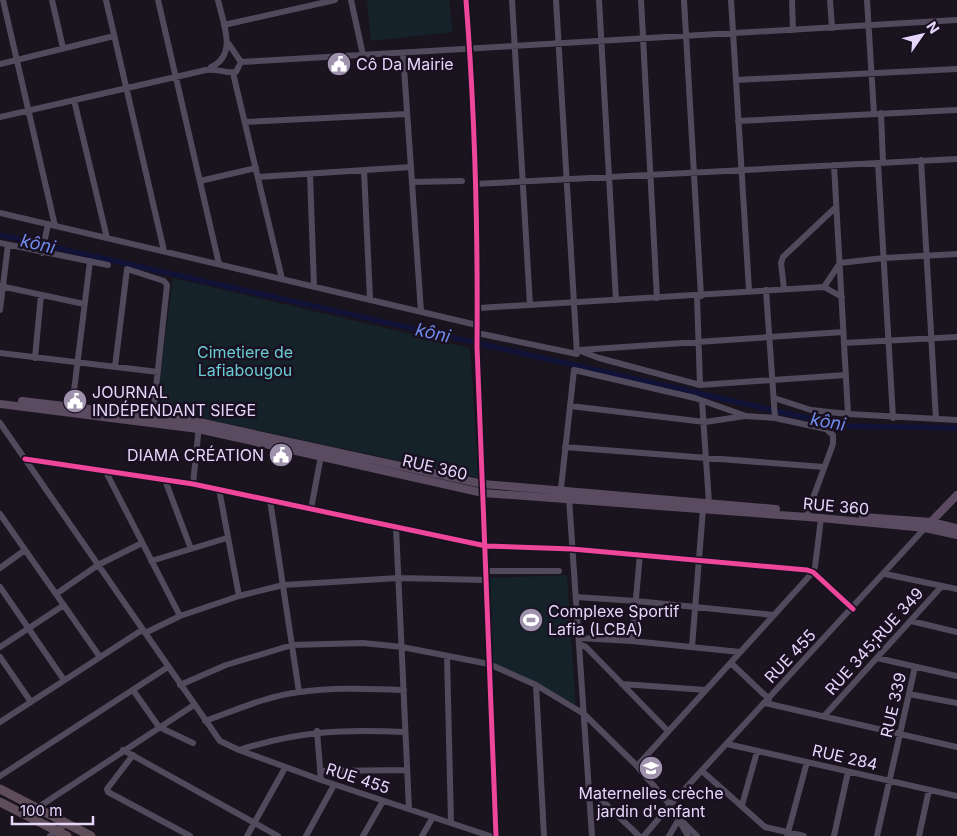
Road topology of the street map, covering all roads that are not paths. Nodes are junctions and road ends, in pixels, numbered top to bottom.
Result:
1 (3, 0) edge
2 (52, 0) edge
3 (106, 0) edge
4 (158, 0) edge
5 (218, 0) edge
6 (334, 0) edge
7 (351, 0) edge
8 (466, 0) edge
9 (512, 0) edge
10 (556, 0) edge
11 (599, 0) edge
12 (641, 0) edge
13 (684, 0) edge
14 (732, 0) edge
15 (792, 0) edge
16 (830, 0) edge
17 (867, 0) edge
18 (4, 19) edge
19 (957, 20) edge
20 (224, 25) junction
21 (868, 25) junction
22 (832, 28) junction
23 (793, 30) junction
24 (733, 33) junction
25 (114, 36) junction
26 (686, 36) junction
27 (644, 39) junction
28 (601, 41) junction
29 (228, 43) junction
30 (559, 44) junction
31 (515, 46) junction
32 (63, 48) junction
33 (470, 49) junction
34 (403, 53) junction
35 (363, 55) junction
36 (16, 59) junction
37 (224, 59) junction
38 (240, 61) junction
39 (0, 64) edge
40 (957, 69) edge
41 (206, 70) junction
42 (224, 70) junction
43 (233, 73) junction
44 (871, 73) junction
45 (176, 77) junction
46 (736, 80) junction
47 (126, 88) junction
48 (74, 100) junction
49 (28, 110) junction
50 (957, 110) edge
51 (407, 114) junction
52 (877, 114) junction
53 (0, 117) edge
54 (738, 121) junction
55 (245, 122) junction
56 (957, 159) edge
57 (921, 160) junction
58 (881, 163) junction
59 (834, 165) junction
60 (256, 168) junction
61 (411, 168) junction
62 (364, 170) junction
63 (741, 170) junction
64 (694, 172) junction
65 (310, 174) junction
66 (651, 174) junction
67 (609, 176) junction
68 (258, 177) junction
69 (568, 179) junction
70 (200, 181) junction
71 (462, 181) dead end
72 (522, 181) junction
73 (412, 182) junction
74 (475, 184) junction
75 (836, 207) junction
76 (0, 213) edge
77 (52, 225) junction
78 (107, 238) junction
79 (0, 243) edge
80 (8, 245) junction
81 (42, 251) junction
82 (164, 251) junction
83 (957, 254) edge
84 (926, 256) junction
85 (884, 258) junction
86 (90, 261) junction
87 (108, 264) dead end
88 (219, 264) junction
89 (840, 264) junction
90 (282, 279) junction
91 (1, 286) edge
92 (314, 287) junction
93 (824, 287) junction
94 (784, 289) junction
95 (749, 290) junction
96 (766, 290) junction
97 (41, 295) junction
98 (699, 296) junction
99 (842, 297) junction
100 (657, 298) junction
101 (370, 300) junction
102 (616, 300) junction
103 (575, 302) junction
104 (84, 304) junction
105 (530, 305) junction
106 (479, 308) junction
107 (0, 310) edge
108 (421, 312) junction
109 (477, 325) junction
110 (843, 332) junction
111 (477, 336) junction
112 (769, 336) junction
113 (957, 338) edge
114 (931, 339) junction
115 (699, 340) junction
116 (888, 341) junction
117 (844, 343) junction
118 (578, 350) junction
119 (0, 353) edge
120 (35, 358) junction
121 (76, 362) junction
122 (114, 367) junction
123 (158, 372) junction
124 (846, 375) junction
125 (773, 380) junction
126 (700, 385) junction
127 (774, 398) junction
128 (0, 399) edge
129 (702, 401) junction
130 (0, 404) edge
131 (570, 406) junction
132 (72, 407) junction
133 (775, 414) junction
134 (848, 414) junction
135 (153, 416) junction
136 (746, 416) junction
137 (893, 418) junction
138 (936, 419) junction
139 (957, 420) edge
140 (705, 422) junction
141 (0, 423) edge
142 (199, 426) junction
143 (565, 447) junction
144 (321, 456) junction
145 (706, 458) junction
146 (25, 459) junction
147 (824, 467) junction
148 (106, 472) junction
149 (165, 480) junction
150 (193, 484) junction
151 (483, 484) junction
152 (219, 490) junction
153 (483, 493) junction
154 (560, 494) junction
155 (957, 495) edge
156 (569, 498) junction
157 (270, 500) junction
158 (709, 503) junction
159 (311, 509) junction
160 (703, 509) junction
161 (0, 514) edge
162 (807, 514) junction
163 (821, 518) junction
164 (928, 525) junction
165 (396, 527) junction
166 (957, 528) edge
167 (957, 535) edge
168 (227, 538) junction
169 (142, 543) junction
170 (486, 546) junction
171 (191, 549) junction
172 (572, 549) junction
173 (25, 550) junction
174 (640, 555) junction
175 (151, 561) junction
176 (699, 562) junction
177 (98, 565) junction
178 (0, 568) edge
179 (486, 571) junction
180 (559, 572) dead end
181 (813, 572) junction
182 (885, 574) junction
183 (398, 578) junction
184 (486, 580) junction
185 (283, 586) junction
186 (942, 586) junction
187 (0, 587) edge
188 (957, 589) edge
189 (56, 594) junction
190 (239, 596) junction
191 (576, 597) junction
192 (636, 601) junction
193 (64, 605) junction
194 (695, 607) junction
195 (853, 609) junction
196 (773, 615) junction
197 (180, 616) junction
198 (911, 621) junction
199 (28, 628) junction
200 (143, 632) junction
201 (957, 632) edge
202 (579, 641) junction
203 (632, 641) junction
204 (292, 645) junction
205 (0, 647) edge
206 (402, 647) junction
207 (692, 647) junction
208 (740, 652) junction
209 (447, 656) junction
210 (0, 657) edge
211 (100, 657) junction
212 (877, 658) junction
213 (731, 663) junction
214 (489, 664) junction
215 (168, 667) junction
216 (915, 667) junction
217 (957, 676) edge
218 (64, 680) junction
219 (622, 684) junction
220 (180, 685) junction
221 (536, 685) junction
222 (133, 690) junction
223 (404, 690) junction
224 (706, 690) junction
225 (299, 692) junction
226 (909, 694) junction
227 (767, 701) junction
228 (31, 702) junction
229 (957, 703) edge
230 (194, 705) junction
231 (584, 714) junction
232 (825, 715) junction
233 (205, 721) junction
234 (0, 722) edge
235 (159, 727) junction
236 (316, 732) junction
237 (405, 732) junction
238 (668, 732) junction
239 (900, 734) junction
240 (193, 742) dead end
241 (727, 744) junction
242 (957, 747) edge
243 (123, 750) junction
244 (239, 750) junction
245 (756, 752) junction
246 (132, 755) junction
247 (807, 762) junction
248 (638, 766) junction
249 (285, 768) junction
250 (320, 770) junction
251 (407, 770) junction
252 (702, 771) junction
253 (848, 772) junction
254 (0, 776) edge
255 (321, 780) junction
256 (890, 781) junction
257 (334, 785) junction
258 (589, 788) junction
259 (0, 790) edge
260 (928, 790) junction
261 (957, 796) edge
262 (384, 801) junction
263 (1, 804) edge
264 (670, 805) junction
265 (742, 805) junction
266 (37, 808) junction
267 (409, 809) junction
268 (433, 817) junction
269 (679, 819) junction
270 (254, 823) junction
271 (451, 823) junction
272 (71, 825) junction
273 (787, 834) edge
274 (60, 835) edge
275 (91, 836) edge
276 (190, 836) edge
277 (247, 836) edge
278 (278, 836) edge
279 (306, 836) edge
280 (363, 836) edge
281 (422, 836) edge
282 (487, 836) edge
283 (496, 836) edge
284 (544, 836) edge
285 (592, 836) edge
286 (639, 836) edge
287 (644, 836) edge
288 (669, 836) edge
289 (688, 836) edge
290 (697, 836) edge
291 (804, 836) edge
292 (834, 836) edge
293 (877, 836) edge
294 (918, 836) edge

1 - 18 street
2 - 32 street
3 - 25 street
4 - 45 street
5 - 20 street
6 - 20 street
7 - 35 street
8 - 33 street
9 - 31 street
10 - 30 street
11 - 28 street
12 - 27 street
13 - 26 street
14 - 24 street
15 - 23 street
16 - 22 street
17 - 21 street
18 - 36 street
19 - 21 street
20 - 29 street
21 - 22 street
21 - 44 street
22 - 23 street
23 - 24 street
24 - 26 street
24 - 46 street
25 - 32 street
25 - 47 street
26 - 27 street
26 - 64 street
27 - 28 street
27 - 66 street
28 - 30 street
28 - 67 street
29 - 37 street
29 - 38 street
30 - 31 street
30 - 69 street
31 - 33 street
31 - 72 street
32 - 36 street
33 - 34 street
33 - 74 street
34 - 35 street
34 - 51 street
35 - 38 street
36 - 39 street
36 - 49 street
37 - 38 street
37 - 41 street
37 - 42 street
38 - 43 street
40 - 44 street
41 - 42 street
41 - 45 street
42 - 43 street
43 - 55 street
44 - 46 street
44 - 52 street
45 - 47 street
45 - 70 street
46 - 54 street
47 - 48 street
47 - 82 street
48 - 49 street
48 - 78 street
49 - 53 street
49 - 77 street
50 - 52 street
51 - 55 street
51 - 61 street
52 - 54 street
52 - 58 street
54 - 63 street
55 - 60 street
56 - 57 street
57 - 58 street
57 - 84 street
58 - 59 street
58 - 85 street
59 - 63 street
59 - 75 street
60 - 68 street
60 - 70 street
61 - 62 street
61 - 73 street
62 - 65 street
62 - 101 street
63 - 64 street
63 - 95 street
64 - 66 street
64 - 98 street
65 - 68 street
65 - 92 street
66 - 67 street
66 - 100 street
67 - 69 street
67 - 102 street
68 - 90 street
69 - 72 street
69 - 103 street
70 - 88 street
71 - 73 street
72 - 74 street
72 - 105 street
73 - 108 street
74 - 106 street
75 - 89 street
75 - 94 street
76 - 77 street
77 - 78 street
77 - 81 street
78 - 82 street
79 - 80 street
80 - 81 street
80 - 91 street
81 - 86 street
82 - 88 street
83 - 84 street
84 - 85 street
84 - 114 street
85 - 89 street
85 - 116 street
86 - 87 street
86 - 104 street
88 - 90 street
89 - 93 street
89 - 99 street
90 - 92 street
91 - 97 street
91 - 107 street
92 - 101 street
93 - 94 street
93 - 99 street
94 - 96 street
95 - 96 street
95 - 98 street
96 - 112 street
97 - 104 street
97 - 120 street
98 - 100 street
98 - 115 street
99 - 110 street
100 - 102 street
101 - 108 street
102 - 103 street
103 - 105 street
103 - 118 street
104 - 121 street
105 - 106 street
106 - 109 street
108 - 109 street
109 - 111 street
110 - 112 street
110 - 117 street
111 - 118 street
111 - 151 street
112 - 115 street
112 - 125 street
113 - 114 street
114 - 116 street
114 - 138 street
115 - 118 street
115 - 126 street
116 - 117 street
116 - 137 street
117 - 124 street
118 - 126 street
119 - 120 street
120 - 121 street
121 - 122 street
121 - 132 street
122 - 123 street
122 - 123 street
123 - 135 street
124 - 125 street
124 - 134 street
125 - 126 street
125 - 127 street
127 - 133 street
127 - 134 street
128 - 132 main road, RUE 360
129 - 131 street
129 - 136 street
129 - 140 street
130 - 142 main road, RUE 360
131 - 140 street
131 - 143 street
132 - 135 main road, RUE 360
133 - 136 street
133 - 147 street
134 - 137 street
135 - 142 main road, RUE 360
136 - 140 street
137 - 138 street
138 - 139 street
140 - 145 street
141 - 146 street
142 - 144 main road, RUE 360
142 - 150 street
142 - 151 main road, RUE 360
143 - 145 street
143 - 154 street
144 - 153 main road, RUE 360
144 - 159 street
145 - 147 street
145 - 158 street
146 - 148 street
146 - 177 street
147 - 162 street
148 - 149 street
148 - 169 street
149 - 150 street
149 - 171 street
150 - 152 street
151 - 153 street
151 - 154 main road, RUE 360
152 - 157 street
152 - 168 street
153 - 154 main road, RUE 360
153 - 170 street
154 - 156 main road, RUE 360
154 - 158 main road, RUE 360
155 - 164 main road, RUE 455
156 - 160 main road, RUE 360
156 - 172 street
157 - 159 street
157 - 185 street
158 - 162 main road, RUE 360
159 - 165 street
160 - 162 main road, RUE 360
160 - 176 street
161 - 173 street
162 - 163 main road, RUE 360
162 - 164 main road, RUE 360
163 - 164 main road, RUE 360
163 - 181 street
164 - 166 main road
164 - 167 main road, RUE 360
164 - 182 street, RUE 455
165 - 170 street
165 - 183 street
168 - 171 street
168 - 190 street
169 - 175 street
169 - 177 street
170 - 172 street
170 - 179 street
171 - 175 street
172 - 174 street
172 - 191 street
173 - 178 street
173 - 189 street
174 - 176 street
174 - 192 street
175 - 197 street
176 - 181 street
176 - 194 street
177 - 189 street
177 - 200 street
179 - 180 street
179 - 184 street
181 - 195 street
181 - 196 street
182 - 186 street
182 - 195 street, RUE 455
183 - 184 street
183 - 185 street
183 - 206 street
184 - 214 street
185 - 190 street
185 - 204 street
186 - 188 street
186 - 198 street, RUE 345;RUE 349
187 - 199 street
189 - 193 street
190 - 197 street
191 - 192 street
191 - 202 street
192 - 194 street
192 - 203 street
193 - 199 street
193 - 211 street
194 - 196 street
194 - 207 street
195 - 227 street, RUE 455
196 - 208 street
197 - 200 street
198 - 201 street
198 - 212 street, RUE 345;RUE 349
199 - 205 street
199 - 218 street
200 - 211 street
200 - 215 street
202 - 203 street
202 - 219 street
202 - 231 street
203 - 207 street
204 - 206 street
204 - 220 street
204 - 225 street
206 - 209 street
206 - 223 street
207 - 208 street
208 - 213 street
209 - 214 street
209 - 271 street
210 - 228 street
211 - 218 street
212 - 216 street
212 - 232 street, RUE 345;RUE 349
213 - 224 street
213 - 227 street
214 - 221 street
214 - 283 street
215 - 220 street
215 - 222 street
216 - 217 street
216 - 226 street, RUE 339
218 - 228 street
219 - 224 street
219 - 238 street
220 - 230 street
221 - 231 street
221 - 284 street
222 - 235 street
222 - 254 street
223 - 225 street
223 - 237 street
224 - 238 street
225 - 233 street
226 - 229 street
226 - 239 street, RUE 339
227 - 232 street
227 - 241 street, RUE 455
228 - 234 street
230 - 233 street
230 - 235 street
231 - 248 street
231 - 258 street
232 - 239 street
233 - 244 street, RUE 455
235 - 240 street
235 - 243 street
236 - 237 street
236 - 244 street
236 - 250 street
237 - 251 street
238 - 248 street
239 - 242 street
239 - 256 street, RUE 339
241 - 245 street, RUE 284
241 - 252 street, RUE 455
243 - 246 street
243 - 266 street
244 - 249 street, RUE 455
245 - 247 street, RUE 284
245 - 265 street
246 - 270 street
246 - 276 street
247 - 253 street, RUE 284
247 - 273 street
248 - 264 street
249 - 255 street, RUE 455
249 - 270 street
250 - 251 street
250 - 255 street
251 - 267 street
252 - 264 street, RUE 455
252 - 265 street
253 - 256 street, RUE 284
253 - 292 street
255 - 257 street, RUE 455
256 - 260 street, RUE 284
256 - 293 street, RUE 339
257 - 262 street, RUE 455
257 - 279 street
258 - 285 street
258 - 286 street
259 - 266 highway
260 - 261 street, RUE 284
260 - 294 street
262 - 267 street, RUE 455
262 - 280 street
263 - 274 highway
264 - 269 street
264 - 287 street, RUE 455
265 - 273 street
266 - 272 highway
267 - 268 street, RUE 455
268 - 271 street, RUE 455
268 - 281 street
269 - 288 street
269 - 289 street
269 - 290 street
270 - 277 street
270 - 278 street
271 - 282 street, RUE 455
272 - 274 street
272 - 275 highway
273 - 291 street

